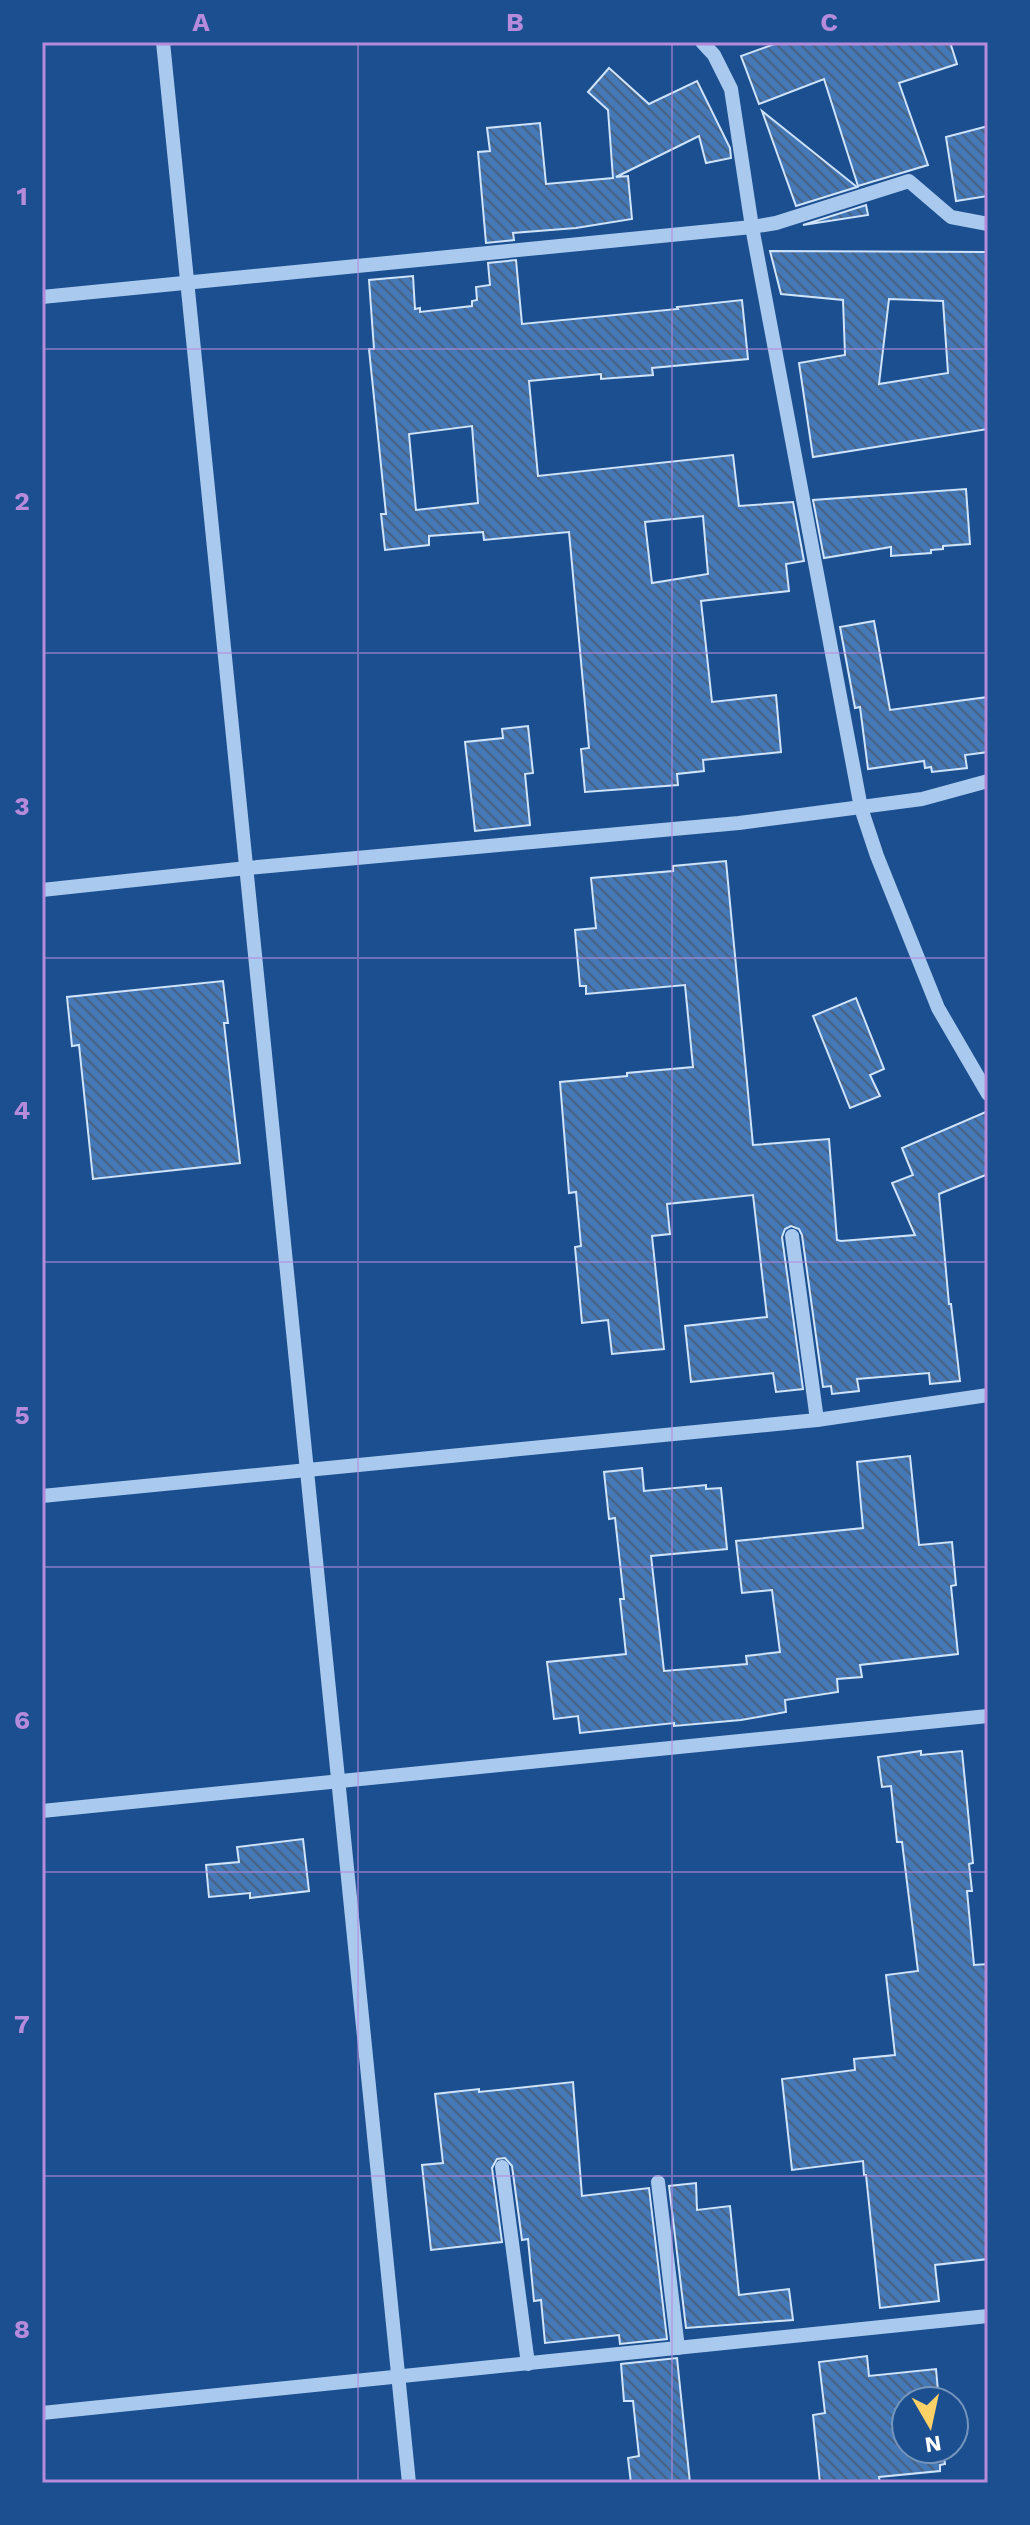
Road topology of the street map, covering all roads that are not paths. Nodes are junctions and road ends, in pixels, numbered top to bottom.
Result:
1 (163, 42) edge
2 (702, 42) edge
3 (988, 224) edge
4 (752, 227) junction
5 (187, 281) junction
6 (42, 297) edge
7 (988, 781) edge
8 (861, 808) junction
9 (247, 868) junction
10 (42, 890) edge
11 (988, 1094) edge
12 (792, 1236) dead end
13 (988, 1395) edge
14 (817, 1420) junction
15 (308, 1469) junction
16 (42, 1496) edge
17 (988, 1716) edge
18 (339, 1782) junction
19 (42, 1811) edge
20 (502, 2167) dead end
21 (658, 2182) dead end
22 (988, 2316) edge
23 (678, 2348) junction
24 (528, 2364) junction
25 (398, 2377) junction
26 (42, 2413) edge
27 (409, 2483) edge

1 - 5 street
2 - 4 street
3 - 4 street
4 - 5 street
4 - 8 street
5 - 6 street
5 - 9 street
7 - 8 street
8 - 9 street
8 - 11 street
9 - 10 street
9 - 15 street
12 - 14 street
13 - 14 street
14 - 15 street
15 - 16 street
15 - 18 street
17 - 18 street
18 - 19 street
18 - 25 street
20 - 24 street
21 - 23 street
22 - 23 street
23 - 24 street
24 - 25 street
25 - 26 street
25 - 27 street

